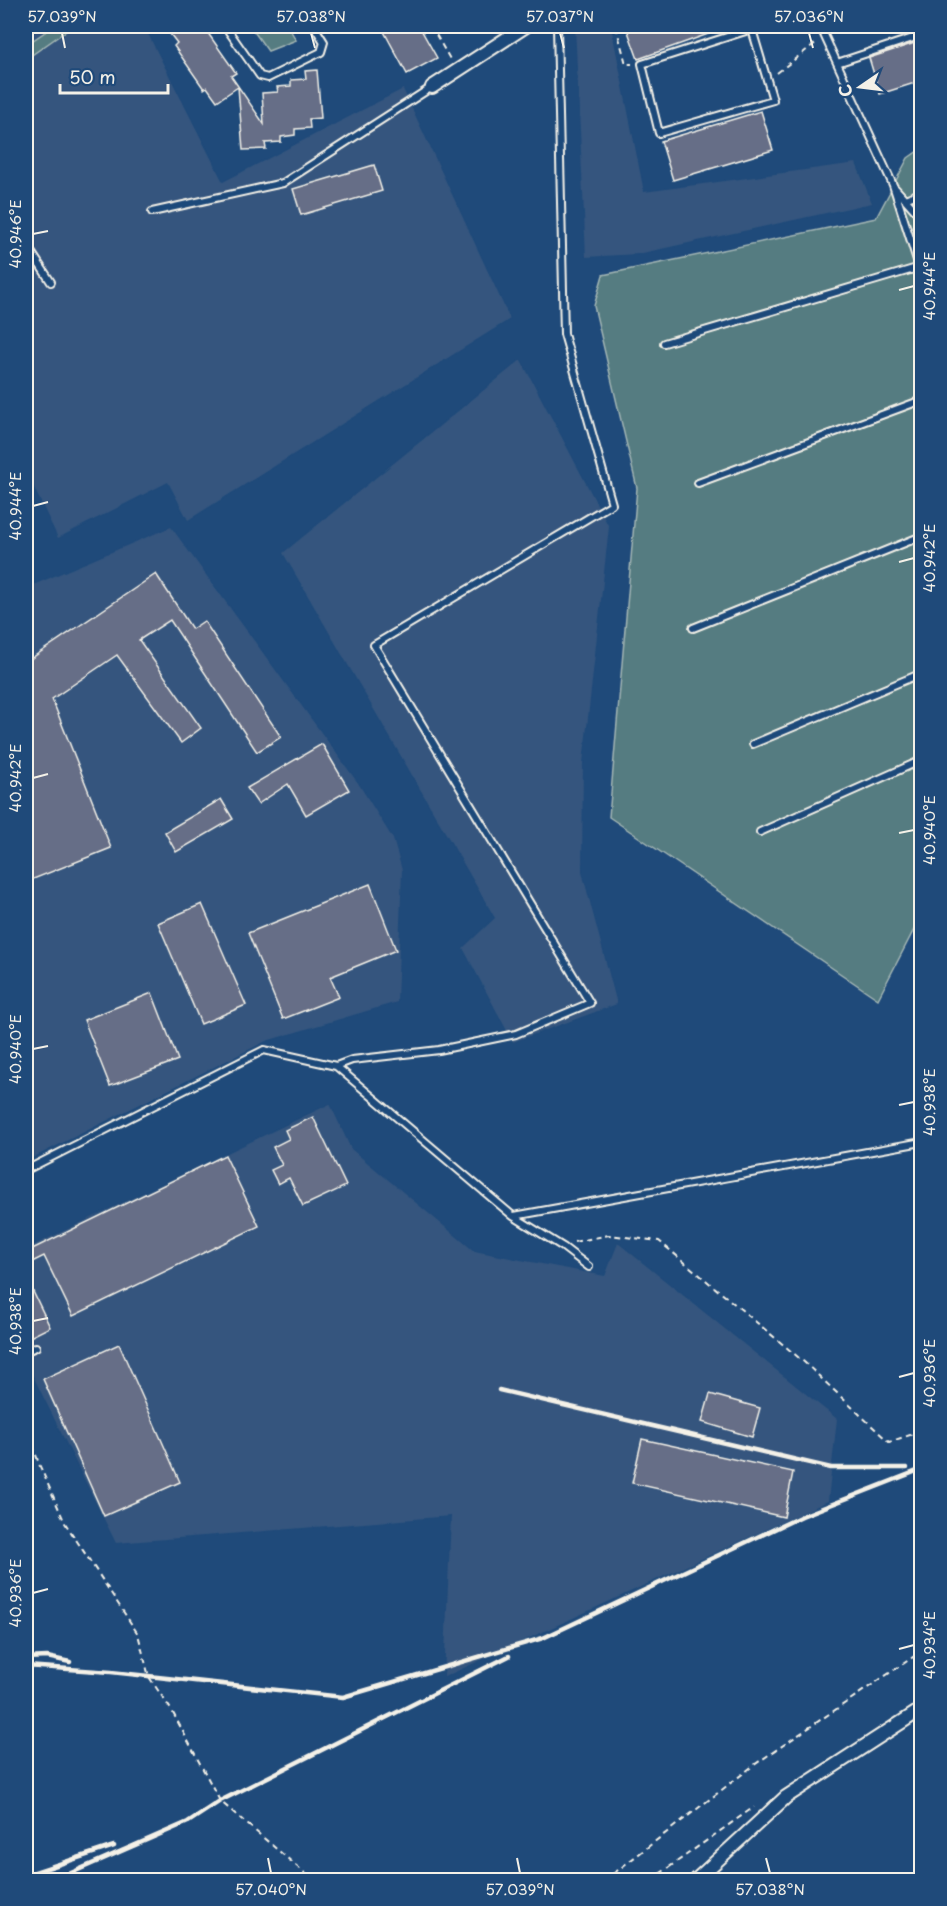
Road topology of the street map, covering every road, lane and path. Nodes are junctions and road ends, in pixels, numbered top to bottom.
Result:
1 (225, 26) edge
2 (315, 26) edge
3 (431, 26) edge
4 (526, 26) edge
5 (557, 26) edge
6 (616, 26) edge
7 (820, 26) edge
8 (842, 26) edge
9 (752, 27) edge
10 (921, 35) edge
11 (825, 36) junction
12 (837, 63) junction
13 (642, 64) junction
14 (457, 71) junction
15 (767, 81) junction
16 (432, 87) joint
17 (893, 185) junction
18 (921, 192) edge
19 (905, 199) junction
20 (152, 212) dead end
21 (921, 218) edge
22 (26, 244) edge
23 (917, 268) junction
24 (921, 276) edge
25 (51, 282) dead end
26 (664, 343) dead end
27 (921, 400) edge
28 (698, 483) dead end
29 (921, 536) edge
30 (693, 628) dead end
31 (921, 673) edge
32 (753, 744) dead end
33 (921, 760) edge
34 (760, 832) dead end
35 (336, 1066) junction
36 (921, 1142) edge
37 (26, 1170) edge
38 (513, 1216) junction
39 (563, 1246) junction
40 (589, 1267) dead end
41 (36, 1347) dead end
42 (26, 1351) edge
43 (26, 1425) edge
44 (921, 1431) edge
45 (921, 1651) edge
46 (921, 1709) edge
47 (313, 1881) edge
48 (605, 1881) edge
49 (696, 1881) edge

1 - 2 lane
3 - 14 path
4 - 14 street
5 - 35 lane
6 - 13 path
7 - 11 lane
8 - 11 path
9 - 13 lane
9 - 15 lane
10 - 12 lane
11 - 12 lane
11 - 15 path
12 - 17 lane
13 - 15 lane
14 - 16 street
16 - 20 lane
17 - 19 lane
17 - 23 lane
18 - 19 lane
19 - 21 lane
22 - 25 lane
23 - 24 lane
23 - 26 lane
27 - 28 lane
29 - 30 lane
31 - 32 lane
33 - 34 lane
35 - 37 lane
35 - 38 lane
36 - 38 lane
38 - 39 lane
39 - 40 lane
39 - 44 path
41 - 42 lane
43 - 47 path
45 - 48 path
46 - 49 street

